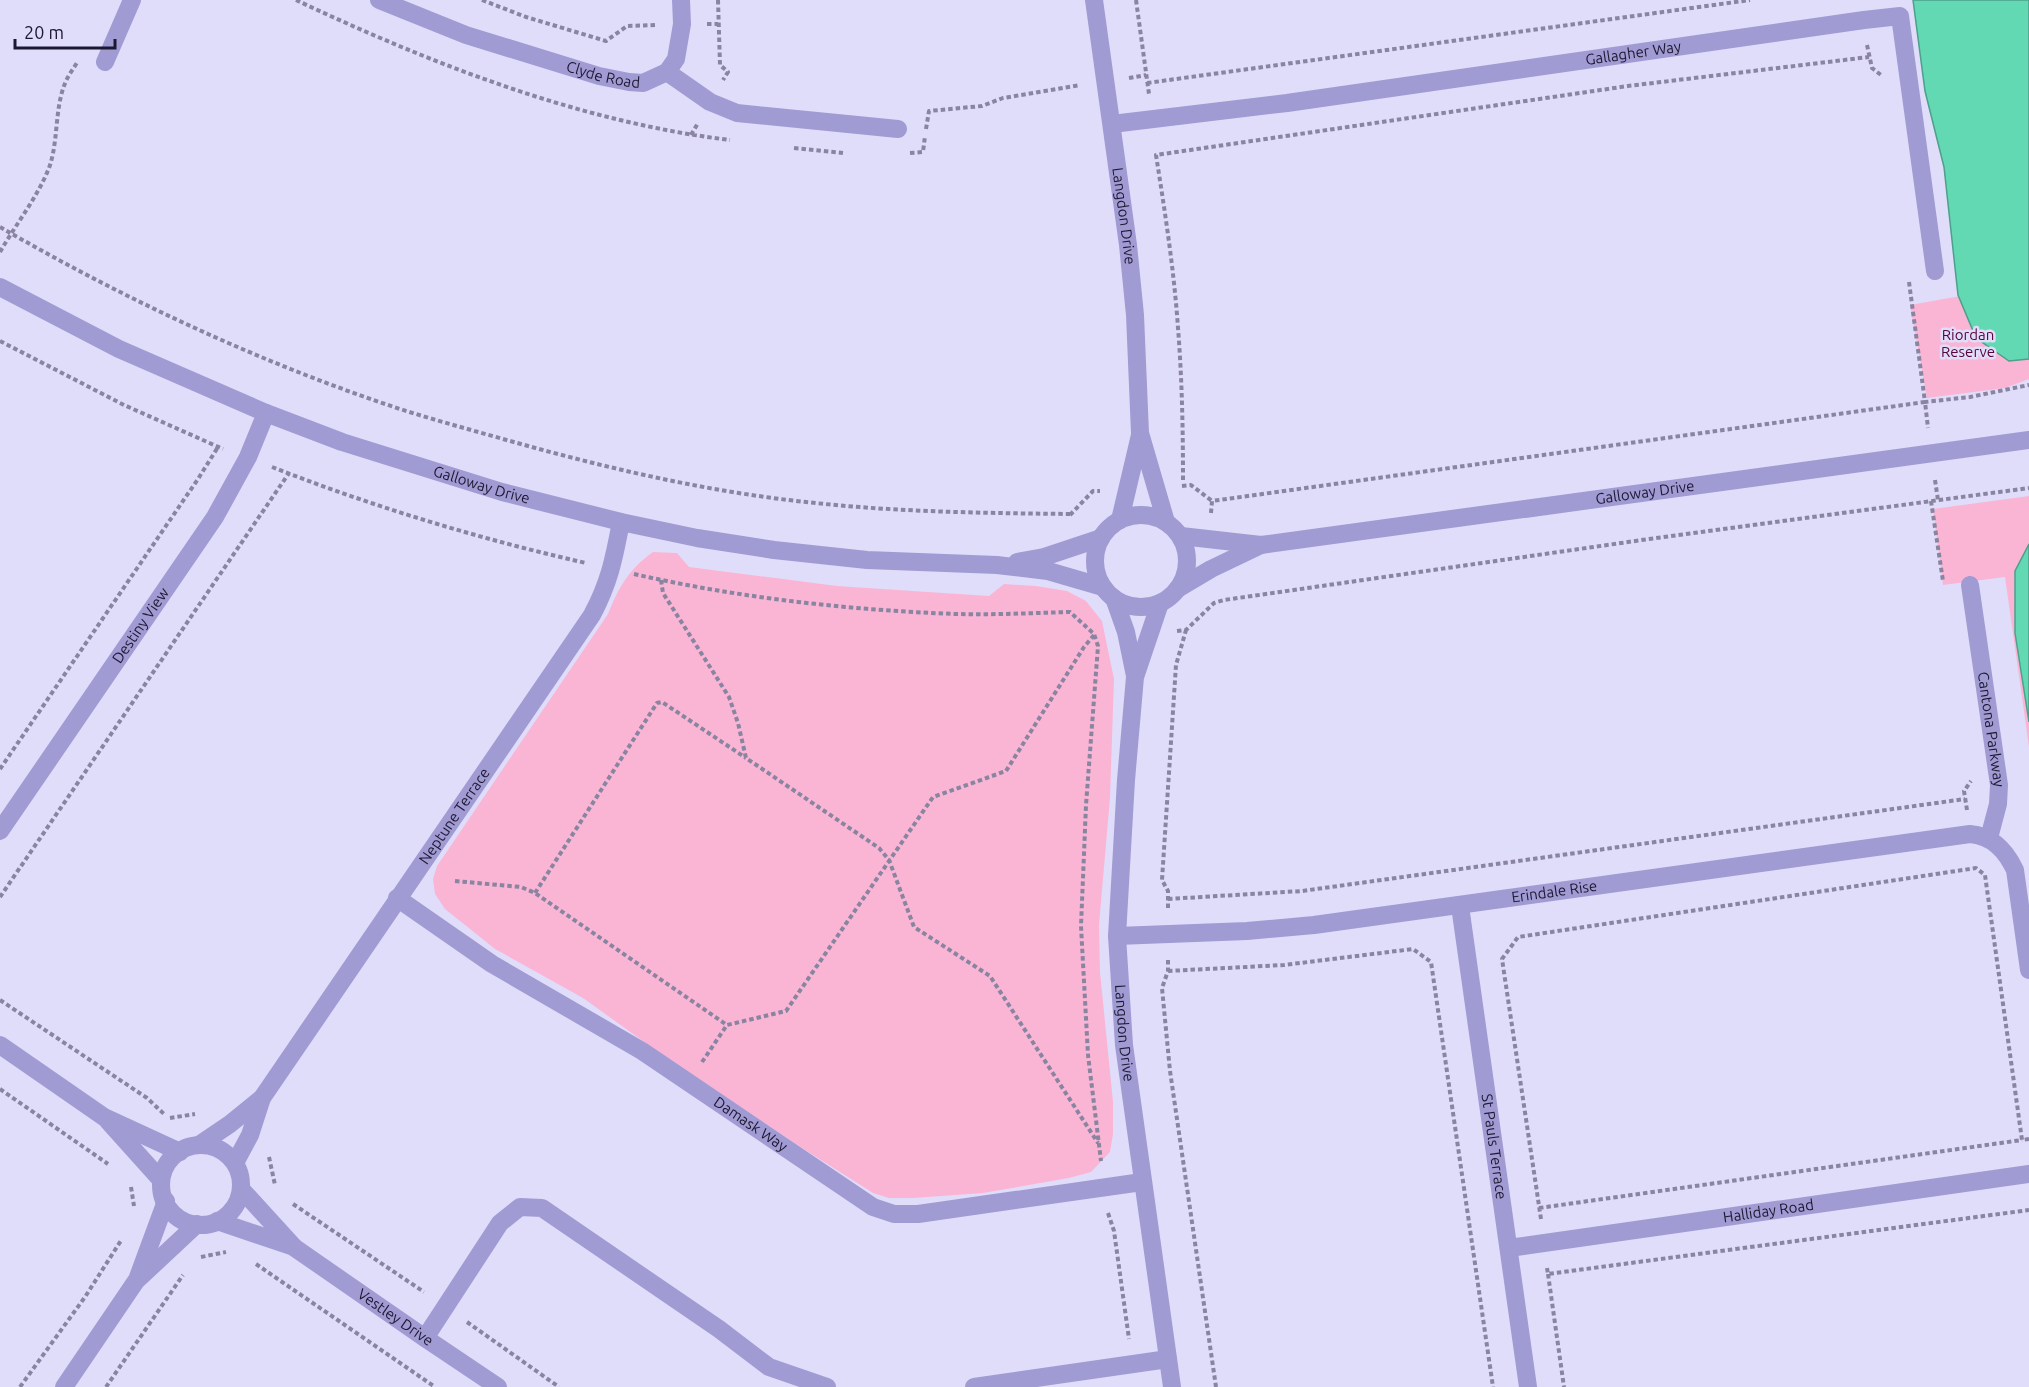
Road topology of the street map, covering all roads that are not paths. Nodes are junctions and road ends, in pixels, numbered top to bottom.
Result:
1 (132, 0) edge
2 (379, 0) edge
3 (681, 0) edge
4 (1095, 0) edge
5 (105, 63) dead end
6 (667, 72) junction
7 (1112, 124) junction
8 (898, 129) dead end
9 (1935, 271) dead end
10 (0, 287) edge
11 (266, 413) junction
12 (1140, 433) junction
13 (2029, 440) edge
14 (1120, 519) junction
15 (621, 522) junction
16 (1166, 522) junction
17 (1180, 536) junction
18 (1101, 538) junction
19 (1261, 545) junction
20 (997, 565) junction
21 (1970, 585) dead end
22 (1179, 588) junction
23 (1109, 592) junction
24 (1160, 603) junction
25 (1135, 677) junction
26 (0, 831) edge
27 (1989, 838) junction
28 (397, 898) junction
29 (1460, 906) junction
30 (1117, 936) junction
31 (2029, 970) edge
32 (0, 1045) edge
33 (262, 1098) junction
34 (105, 1117) junction
35 (199, 1145) junction
36 (180, 1152) junction
37 (235, 1163) junction
38 (2029, 1174) edge
39 (161, 1180) junction
40 (1142, 1182) junction
41 (241, 1189) junction
42 (166, 1201) junction
43 (217, 1221) junction
44 (197, 1224) junction
45 (296, 1248) junction
46 (1509, 1248) junction
47 (136, 1281) junction
48 (424, 1338) junction
49 (1168, 1359) junction
50 (64, 1387) edge
51 (498, 1387) edge
52 (827, 1387) edge
53 (974, 1387) edge
54 (1172, 1387) edge
55 (1528, 1387) edge

1 - 5 street
2 - 6 street, Clyde Road
3 - 6 street
4 - 7 street, Langdon Drive
6 - 8 street
7 - 9 street, Gallagher Way
7 - 12 street, Langdon Drive
10 - 11 street, Galloway Drive
11 - 15 street, Galloway Drive
11 - 26 street, Destiny View
12 - 14 street, Langdon Drive
12 - 16 street, Langdon Drive
13 - 19 street, Galloway Drive
14 - 16 street
14 - 18 street
15 - 20 street, Galloway Drive
15 - 28 street, Neptune Terrace
16 - 17 street
17 - 19 street, Galloway Drive
17 - 22 street
18 - 20 street, Galloway Drive
18 - 23 street
19 - 22 street, Galloway Drive
20 - 23 street, Galloway Drive
21 - 27 street, Cantona Parkway
22 - 24 street
23 - 24 street
23 - 25 street, Langdon Drive
24 - 25 street, Langdon Drive
25 - 30 street, Langdon Drive
27 - 29 street, Erindale Rise
27 - 31 street
28 - 33 street, Neptune Terrace
28 - 40 street, Damask Way
29 - 30 street, Erindale Rise
29 - 46 street, St Pauls Terrace
30 - 40 street, Langdon Drive
32 - 34 street
33 - 35 street, Neptune Terrace
33 - 37 street, Neptune Terrace
34 - 36 street
34 - 39 street
35 - 36 street
35 - 37 street
36 - 39 street
37 - 41 street
38 - 46 street, Halliday Road
39 - 42 street
40 - 49 street, Langdon Drive
41 - 43 street
41 - 45 street, Vestley Drive
42 - 44 street
42 - 47 street
43 - 44 street
43 - 45 street, Vestley Drive
44 - 47 street
45 - 48 street, Vestley Drive
46 - 55 street, St Pauls Terrace
47 - 50 street
48 - 51 street, Vestley Drive
48 - 52 street
49 - 53 street
49 - 54 street, Langdon Drive

